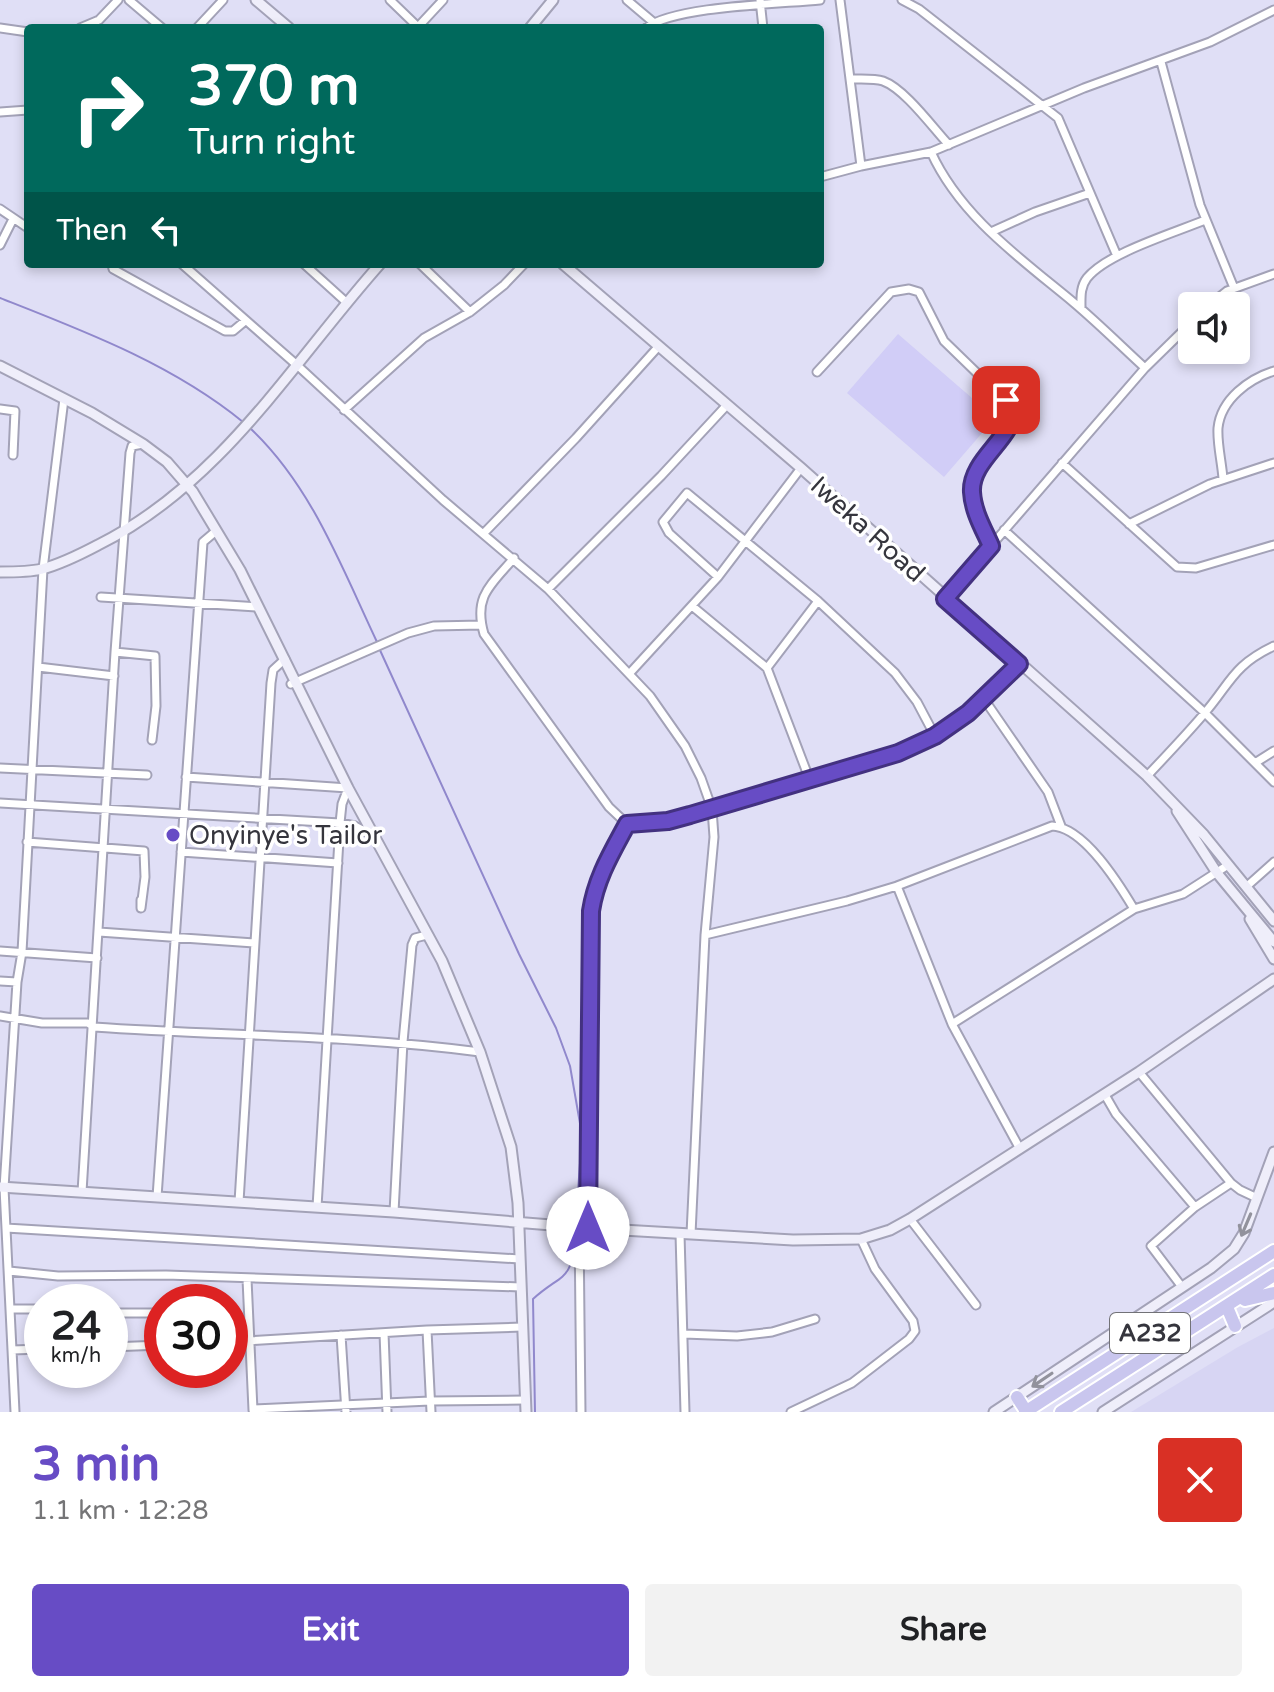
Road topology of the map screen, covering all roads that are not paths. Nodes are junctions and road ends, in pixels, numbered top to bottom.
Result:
1 (118, 0) edge
2 (129, 0) edge
3 (223, 0) edge
4 (256, 0) edge
5 (390, 0) edge
6 (443, 0) edge
7 (553, 0) edge
8 (627, 0) edge
9 (820, 0) edge
10 (840, 0) edge
11 (902, 0) edge
12 (760, 3) edge
13 (1274, 10) edge
14 (90, 24) edge
15 (157, 24) edge
16 (201, 24) edge
17 (284, 24) edge
18 (414, 24) edge
19 (422, 24) edge
20 (533, 24) edge
21 (648, 24) edge
22 (652, 24) edge
23 (763, 24) edge
24 (0, 28) edge
25 (24, 31) edge
26 (1161, 62) junction
27 (850, 79) junction
28 (1045, 106) junction
29 (24, 110) edge
30 (0, 112) edge
31 (949, 145) junction
32 (931, 152) junction
33 (861, 166) junction
34 (824, 176) edge
35 (1090, 193) junction
36 (0, 209) edge
37 (13, 219) junction
38 (1205, 220) junction
39 (24, 226) edge
40 (991, 232) junction
41 (0, 245) edge
42 (1117, 256) junction
43 (113, 268) edge
44 (186, 268) edge
45 (308, 268) edge
46 (376, 268) edge
47 (424, 268) edge
48 (520, 268) edge
49 (570, 268) edge
50 (1274, 274) edge
51 (1234, 288) junction
52 (1228, 292) edge
53 (346, 302) junction
54 (1081, 308) junction
55 (470, 312) junction
56 (245, 321) junction
57 (1178, 336) edge
58 (658, 347) junction
59 (0, 366) edge
60 (298, 366) junction
61 (1145, 368) junction
62 (1274, 371) edge
63 (817, 372) dead end
64 (64, 399) junction
65 (726, 406) junction
66 (0, 409) edge
67 (344, 410) junction
68 (143, 444) junction
69 (13, 455) dead end
70 (1062, 463) junction
71 (1274, 463) edge
72 (801, 468) junction
73 (1223, 479) junction
74 (187, 485) junction
75 (1129, 524) junction
76 (1004, 530) junction
77 (216, 531) junction
78 (124, 532) junction
79 (484, 533) junction
80 (745, 541) junction
81 (1274, 545) edge
82 (991, 546) junction
83 (514, 558) junction
84 (43, 569) junction
85 (0, 572) edge
86 (718, 577) junction
87 (548, 589) junction
88 (101, 597) dead end
89 (119, 598) junction
90 (945, 599) junction
91 (818, 601) junction
92 (198, 605) junction
93 (692, 606) junction
94 (258, 607) junction
95 (481, 625) junction
96 (1274, 646) edge
97 (115, 652) junction
98 (285, 659) junction
99 (1019, 664) junction
100 (38, 667) junction
101 (767, 668) junction
102 (629, 674) junction
103 (114, 676) junction
104 (293, 682) junction
105 (984, 699) junction
106 (1205, 713) junction
107 (935, 736) junction
108 (152, 740) dead end
109 (1274, 751) edge
110 (1255, 763) junction
111 (0, 768) edge
112 (32, 768) junction
113 (108, 774) junction
114 (147, 775) dead end
115 (1147, 776) junction
116 (186, 777) junction
117 (809, 778) junction
118 (1274, 782) edge
119 (265, 783) junction
120 (348, 788) junction
121 (1169, 798) junction
122 (0, 803) edge
123 (30, 805) junction
124 (106, 809) junction
125 (712, 809) junction
126 (184, 815) junction
127 (263, 819) junction
128 (340, 823) junction
129 (627, 824) junction
130 (1061, 826) junction
131 (376, 837) junction
132 (27, 842) junction
133 (104, 848) junction
134 (181, 852) junction
135 (260, 857) junction
136 (1274, 862) edge
137 (338, 863) junction
138 (1228, 865) junction
139 (1217, 873) junction
140 (897, 886) junction
141 (1246, 887) junction
142 (1255, 898) junction
143 (141, 900) dead end
144 (1274, 906) edge
145 (1134, 909) junction
146 (1246, 909) junction
147 (1274, 921) edge
148 (99, 932) junction
149 (427, 935) junction
150 (705, 935) junction
151 (175, 939) junction
152 (1274, 942) edge
153 (254, 943) junction
154 (0, 951) edge
155 (22, 952) junction
156 (97, 958) junction
157 (1274, 959) edge
158 (1274, 979) edge
159 (0, 981) edge
160 (17, 982) junction
161 (0, 1016) edge
162 (15, 1017) junction
163 (952, 1024) junction
164 (94, 1027) junction
165 (170, 1033) junction
166 (250, 1034) junction
167 (327, 1038) junction
168 (403, 1042) junction
169 (480, 1052) junction
170 (1139, 1072) junction
171 (0, 1090) edge
172 (10, 1091) junction
173 (1105, 1095) junction
174 (1020, 1149) junction
175 (1274, 1152) edge
176 (1231, 1183) junction
177 (2, 1187) edge
178 (82, 1192) junction
179 (157, 1197) junction
180 (1257, 1198) junction
181 (239, 1202) junction
182 (317, 1207) junction
183 (1195, 1207) junction
184 (394, 1212) junction
185 (910, 1219) junction
186 (519, 1223) junction
187 (6, 1228) junction
188 (584, 1228) junction
189 (680, 1234) junction
190 (691, 1234) junction
191 (861, 1239) junction
192 (1274, 1251) edge
193 (520, 1259) junction
194 (9, 1271) junction
195 (1274, 1275) edge
196 (247, 1279) junction
197 (521, 1287) junction
198 (1182, 1287) junction
199 (1274, 1293) edge
200 (1274, 1302) edge
201 (976, 1305) dead end
202 (1228, 1306) junction
203 (10, 1309) junction
204 (24, 1309) edge
205 (815, 1319) dead end
206 (1235, 1326) junction
207 (522, 1327) junction
208 (427, 1330) junction
209 (384, 1333) junction
210 (684, 1334) junction
211 (341, 1335) junction
212 (250, 1341) junction
213 (12, 1350) junction
214 (24, 1350) edge
215 (1017, 1397) junction
216 (525, 1400) junction
217 (430, 1401) junction
218 (346, 1408) edge
219 (387, 1408) edge
220 (253, 1410) edge
221 (15, 1412) edge
222 (431, 1412) edge
223 (526, 1412) edge
224 (581, 1412) edge
225 (685, 1412) edge
226 (791, 1412) edge
227 (994, 1412) edge
228 (1026, 1412) edge
229 (1061, 1412) edge
230 (1103, 1412) edge

1 - 14 street
2 - 15 street
3 - 16 street
4 - 17 street
5 - 18 street
6 - 19 street
7 - 20 street
8 - 21 street
9 - 12 street
10 - 27 street
11 - 28 street
12 - 22 street
12 - 23 street
13 - 26 street
24 - 25 street
26 - 28 street
26 - 38 street
27 - 31 street
27 - 33 street
28 - 31 street
28 - 35 street
29 - 30 street
31 - 32 street
32 - 33 street
32 - 40 street
33 - 34 street
35 - 40 street
35 - 42 street
36 - 37 street
37 - 39 street
37 - 41 street
38 - 42 street
38 - 51 street
40 - 54 street
42 - 54 street
43 - 56 street
44 - 56 street
45 - 53 street
46 - 53 street
47 - 55 street
48 - 55 street
49 - 58 street, Iweka Road
50 - 51 street
51 - 52 street
53 - 60 street
54 - 61 street
55 - 67 street
56 - 60 street
57 - 61 street
58 - 65 street, Iweka Road
58 - 79 street
59 - 64 street
60 - 67 street
60 - 74 street
61 - 70 street
62 - 73 street
63 - 82 street
64 - 68 street
64 - 84 street
65 - 72 street, Iweka Road
65 - 87 street
66 - 69 street
67 - 79 street
68 - 74 street
68 - 78 street
70 - 75 street
70 - 76 street
71 - 73 street
72 - 80 street
72 - 90 street, Iweka Road
73 - 75 street
74 - 77 street
74 - 78 street
75 - 81 street
76 - 82 street
76 - 106 street
77 - 92 street
77 - 94 street
78 - 84 street
78 - 89 street
79 - 83 street
80 - 86 street
80 - 86 street
80 - 91 street
82 - 90 street
83 - 87 street
83 - 95 street
84 - 85 street
84 - 100 street
86 - 93 street
87 - 102 street
88 - 89 street
89 - 92 street
89 - 97 street
90 - 99 street, Iweka Road
91 - 101 street
91 - 107 street
92 - 94 street
92 - 116 street
93 - 101 street
93 - 102 street
94 - 98 street
95 - 104 street
95 - 129 street
96 - 106 street
97 - 103 street
97 - 108 street
98 - 104 street
98 - 119 street
99 - 105 street
99 - 115 street, Iweka Road
100 - 103 street
100 - 112 street
101 - 117 street
102 - 125 street
103 - 113 street
104 - 120 street
105 - 107 street
105 - 130 street
106 - 110 street
106 - 115 street
107 - 117 street
109 - 110 street
110 - 118 street
111 - 112 street
112 - 113 street
112 - 123 street
113 - 114 street
113 - 124 street
115 - 121 street, Iweka Road
116 - 119 street
116 - 126 street
117 - 125 street
119 - 120 street
119 - 127 street
120 - 128 street
120 - 131 street
121 - 138 street
121 - 139 street
122 - 123 street
123 - 124 street
123 - 132 street
124 - 126 street
124 - 133 street
125 - 129 street
125 - 150 street
126 - 127 street
126 - 134 street
127 - 128 street
127 - 135 street
128 - 131 street
128 - 137 street
129 - 188 street
130 - 140 street
130 - 145 street
131 - 149 street
132 - 133 street
132 - 155 street
133 - 143 street
133 - 148 street
134 - 135 street
134 - 151 street
135 - 137 street
135 - 153 street
136 - 141 street
137 - 167 street
138 - 139 street
138 - 141 street
139 - 145 street
139 - 146 street
140 - 150 street
140 - 163 street
141 - 142 street
142 - 144 street
142 - 147 street
145 - 163 street
146 - 152 street
146 - 157 street
148 - 151 street
148 - 156 street
149 - 168 street
149 - 169 street
150 - 190 street
151 - 153 street
151 - 165 street
153 - 166 street
154 - 155 street
155 - 156 street
155 - 160 street
156 - 164 street
158 - 170 street
159 - 160 street
160 - 162 street
161 - 162 street
162 - 164 street
162 - 172 street
163 - 174 street
164 - 165 street
164 - 178 street
165 - 166 street
165 - 179 street
166 - 167 street
166 - 181 street
167 - 168 street
167 - 182 street
168 - 169 street
168 - 184 street
169 - 186 street
170 - 173 street
170 - 176 street
171 - 172 street
172 - 177 street
173 - 174 street
173 - 183 street
174 - 185 street
175 - 180 street
176 - 180 street
176 - 183 street
177 - 178 street
177 - 187 street
178 - 179 street
179 - 181 street
180 -> 198 street
181 - 182 street
182 - 184 street
183 - 198 street
184 - 186 street
185 - 191 street
185 - 201 street
186 - 188 street
186 - 193 street
187 - 193 street
187 - 194 street
188 - 189 street
188 - 224 street
189 - 190 street
189 - 210 street
190 - 191 street
191 - 226 street
192 - 228 highway, A232
193 - 197 street
194 - 196 street
194 - 203 street
195 - 202 highway, A232
196 - 197 street
196 - 212 street
197 - 207 street
198 -> 215 street
199 - 202 highway
200 - 206 street
202 - 206 highway
202 - 229 highway, A232
203 - 204 street
203 - 213 street
205 - 210 street
206 - 230 street
207 - 208 street
207 - 216 street
208 - 209 street
208 - 217 street
209 - 211 street
209 - 219 street
210 - 225 street
211 - 212 street
211 - 218 street
212 - 220 street
213 - 214 street
213 - 221 street
215 - 227 street
215 - 228 highway
216 - 217 street
216 - 223 street
217 - 219 street
217 - 222 street
218 - 219 street
218 - 220 street

